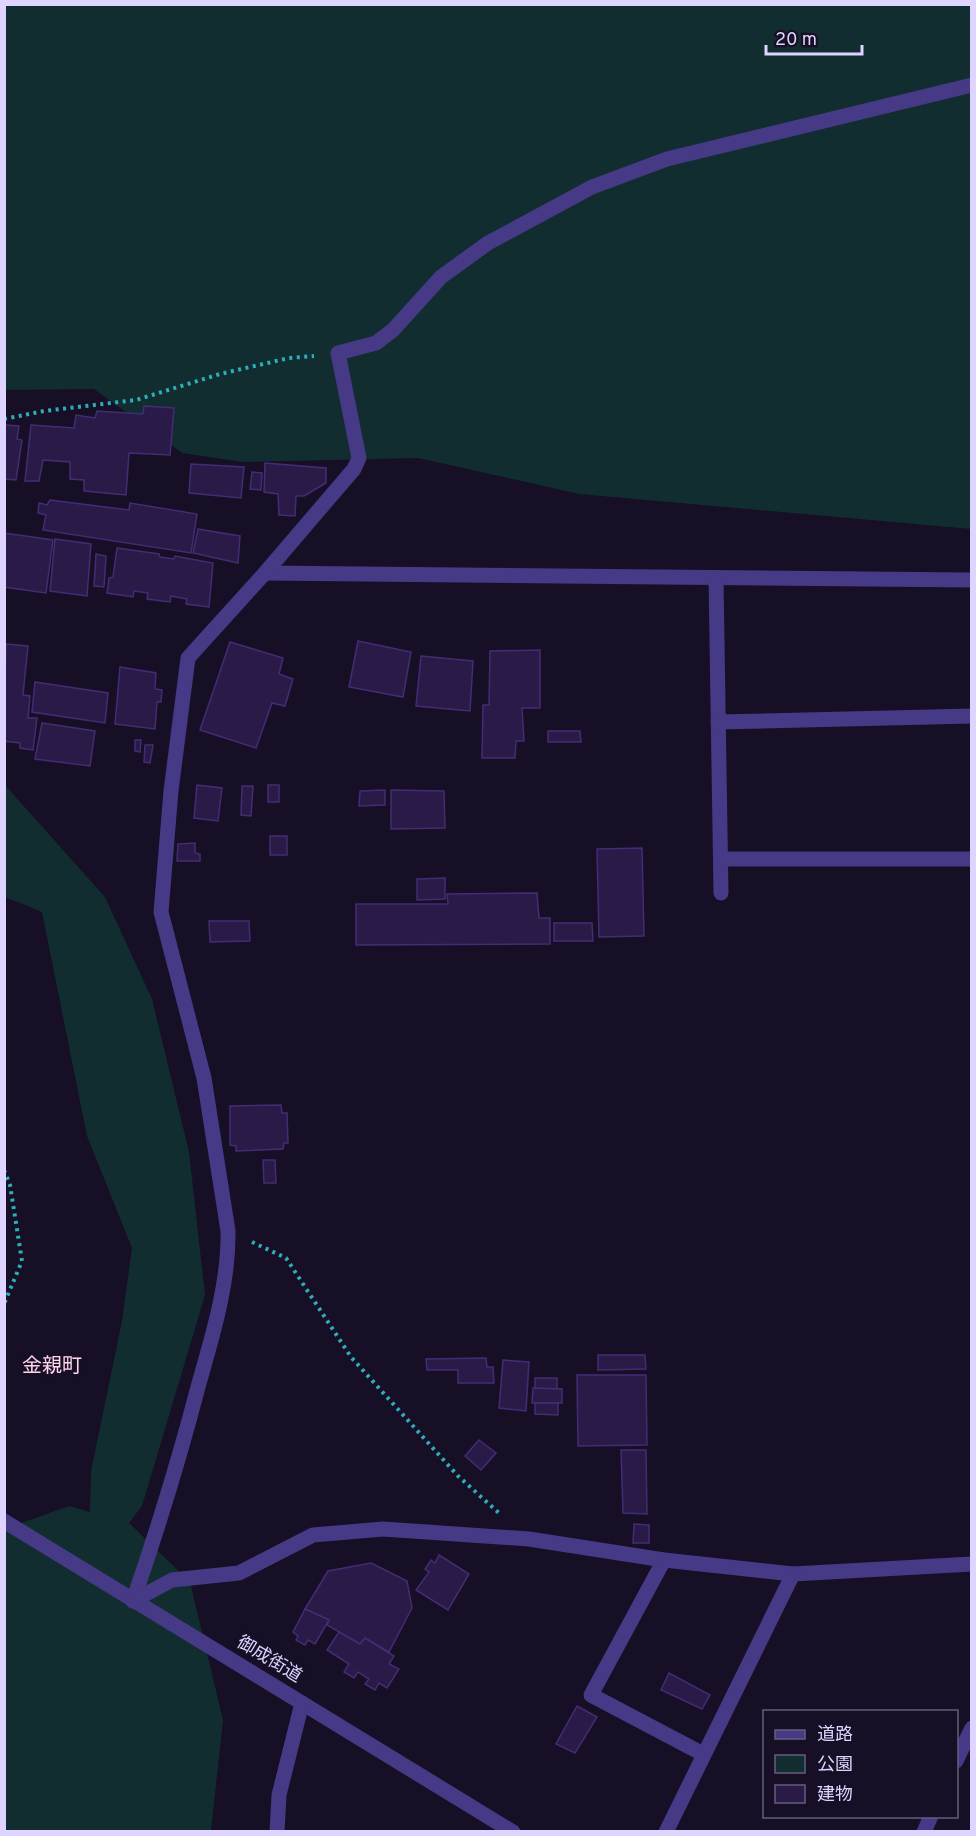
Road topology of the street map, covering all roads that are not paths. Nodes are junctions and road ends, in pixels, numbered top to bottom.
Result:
1 (972, 85) edge
2 (265, 573) junction
3 (716, 578) junction
4 (972, 580) edge
5 (972, 717) edge
6 (718, 722) junction
7 (721, 859) junction
8 (972, 859) edge
9 (721, 893) dead end
10 (4, 1521) edge
11 (664, 1560) junction
12 (972, 1564) edge
13 (793, 1574) junction
14 (133, 1601) junction
15 (302, 1703) junction
16 (972, 1728) edge
17 (703, 1754) junction
18 (958, 1759) edge
19 (930, 1818) edge
20 (277, 1832) edge
21 (513, 1832) edge
22 (666, 1832) edge
23 (924, 1832) edge

1 - 2 street
2 - 3 street
2 - 14 street
3 - 4 street
3 - 6 street
5 - 6 street
6 - 7 street
7 - 8 street
7 - 9 street
10 - 14 street, 御成街道
11 - 13 street
11 - 14 street
11 - 17 street
12 - 13 street
13 - 17 street
14 - 15 street, 御成街道
15 - 20 street
15 - 21 street, 御成街道
16 - 18 street
17 - 22 street
19 - 23 street

